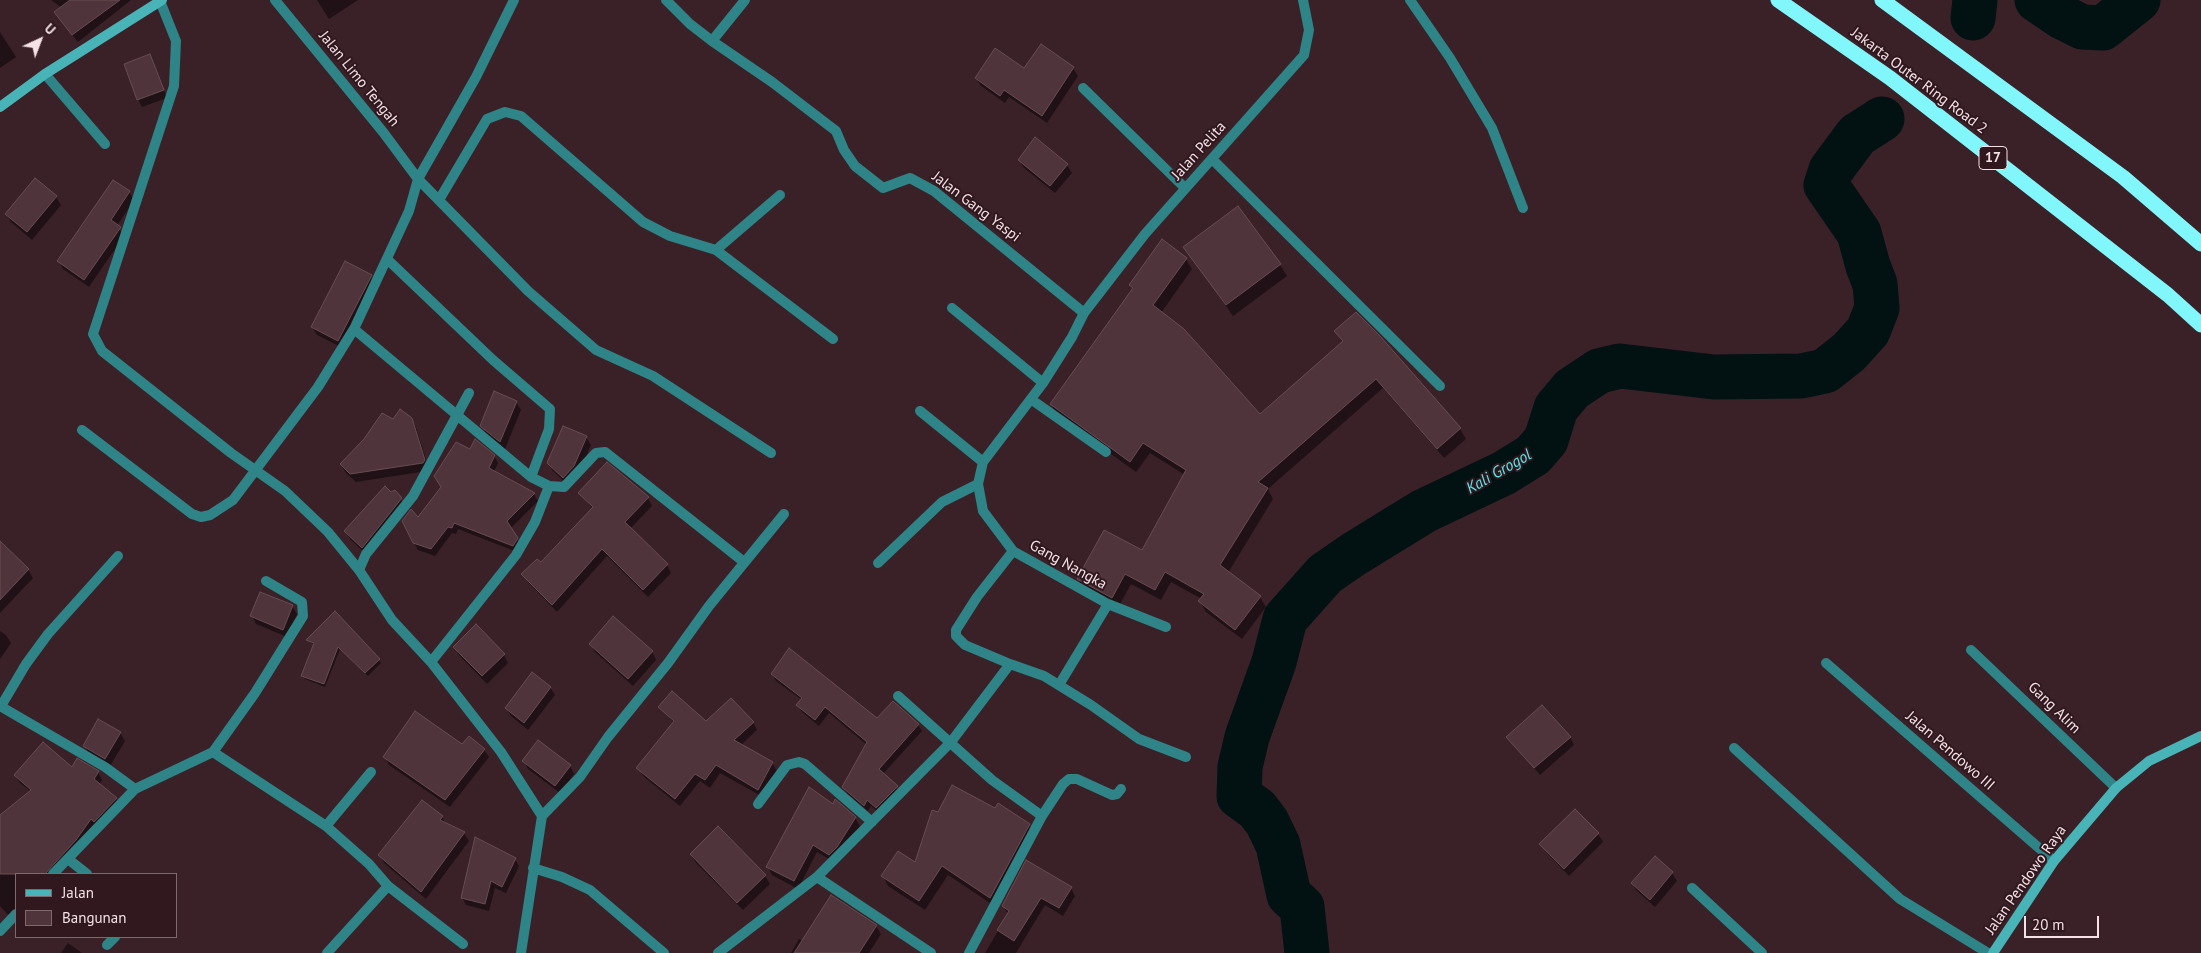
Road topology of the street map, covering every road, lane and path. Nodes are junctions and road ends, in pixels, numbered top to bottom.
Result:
1 (161, 0) edge
2 (275, 0) edge
3 (514, 0) edge
4 (666, 0) edge
5 (744, 0) edge
6 (1303, 0) edge
7 (1410, 0) edge
8 (1778, 0) edge
9 (1882, 0) edge
10 (712, 41) junction
11 (45, 74) junction
12 (1083, 88) dead end
13 (0, 107) edge
14 (105, 144) dead end
15 (1212, 159) junction
16 (418, 179) junction
17 (1185, 188) junction
18 (780, 195) dead end
19 (439, 200) junction
20 (1523, 208) dead end
21 (2201, 244) edge
22 (716, 250) junction
23 (387, 259) junction
24 (952, 308) dead end
25 (1084, 313) junction
26 (2201, 325) edge
27 (354, 329) junction
28 (834, 339) dead end
29 (1043, 383) junction
30 (1440, 386) dead end
31 (469, 393) dead end
32 (1032, 400) junction
33 (920, 411) dead end
34 (456, 417) junction
35 (82, 430) dead end
36 (1106, 452) dead end
37 (771, 453) dead end
38 (983, 462) junction
39 (256, 470) junction
40 (531, 477) junction
41 (978, 484) junction
42 (549, 486) junction
43 (784, 514) dead end
44 (1013, 551) junction
45 (118, 556) dead end
46 (744, 562) junction
47 (878, 563) dead end
48 (359, 570) junction
49 (266, 581) dead end
50 (1108, 604) junction
51 (1166, 626) dead end
52 (1971, 650) dead end
53 (431, 662) junction
54 (1826, 663) dead end
55 (1010, 664) junction
56 (1059, 685) junction
57 (898, 696) dead end
58 (0, 706) edge
59 (2201, 736) edge
60 (951, 742) junction
61 (1734, 748) dead end
62 (212, 752) junction
63 (1186, 757) dead end
64 (371, 772) dead end
65 (2116, 788) junction
66 (135, 789) junction
67 (1121, 789) dead end
68 (758, 804) dead end
69 (542, 816) junction
70 (1042, 816) junction
71 (872, 822) junction
72 (326, 826) junction
73 (68, 859) junction
74 (2054, 861) junction
75 (533, 868) junction
76 (54, 873) edge
77 (86, 873) edge
78 (817, 878) junction
79 (388, 886) junction
80 (1692, 888) dead end
81 (15, 915) edge
82 (0, 931) edge
83 (463, 944) dead end
84 (327, 953) edge
85 (521, 953) edge
86 (664, 953) edge
87 (718, 953) edge
88 (931, 953) edge
89 (969, 953) edge
90 (1762, 953) edge
91 (1988, 953) edge
92 (1993, 953) edge

1 - 11 street
1 - 39 street
2 - 16 street, Jalan Limo Tengah
3 - 16 street
4 - 10 street, Jalan Gang Yaspi
5 - 10 street
6 - 15 street, Jalan Pelita
7 - 20 street
8 - 26 highway, Jakarta Outer Ring Road 2 / 17
9 - 21 highway
10 - 25 street, Jalan Gang Yaspi
11 - 13 street
11 - 14 street
12 - 17 street
15 - 17 street, Jalan Pelita
15 - 30 street
16 - 19 street, Jalan Limo Tengah
16 - 23 street
17 - 25 street, Jalan Pelita
18 - 22 street
19 - 22 street
19 - 37 street, Jalan Limo Tengah
22 - 28 street
23 - 27 street
23 - 40 street
24 - 29 street
25 - 29 street, Jalan Pelita
27 - 34 street
27 - 39 street
29 - 32 street, Jalan Pelita
31 - 34 street
32 - 36 street
32 - 38 street, Jalan Pelita
33 - 38 street
34 - 40 street
34 - 48 street
35 - 39 street
38 - 41 street
39 - 48 street
40 - 42 street
41 - 44 street
41 - 47 street
42 - 46 street
42 - 53 street
43 - 46 street
44 - 50 street, Gang Nangka
44 - 55 street
45 - 58 street
46 - 69 street
48 - 53 street
49 - 62 street
50 - 51 street, Gang Nangka
50 - 56 street
52 - 65 street, Gang Alim
53 - 69 street
54 - 74 street, Jalan Pendowo III
55 - 56 street
55 - 60 street
56 - 63 street
57 - 60 street
58 - 66 street
59 - 65 street, Jalan Pendowo Raya
60 - 70 street
60 - 71 street
61 - 91 street
62 - 66 street
62 - 72 street
64 - 72 street
65 - 74 street, Jalan Pendowo Raya
66 - 73 street
67 - 70 street
68 - 71 street
69 - 75 street
70 - 89 street
71 - 78 street
72 - 79 street
73 - 76 street
73 - 77 street
74 - 92 street, Jalan Pendowo Raya
75 - 85 street
75 - 86 street
78 - 87 street
78 - 88 street
79 - 83 street
79 - 84 street
80 - 90 street
81 - 82 street

